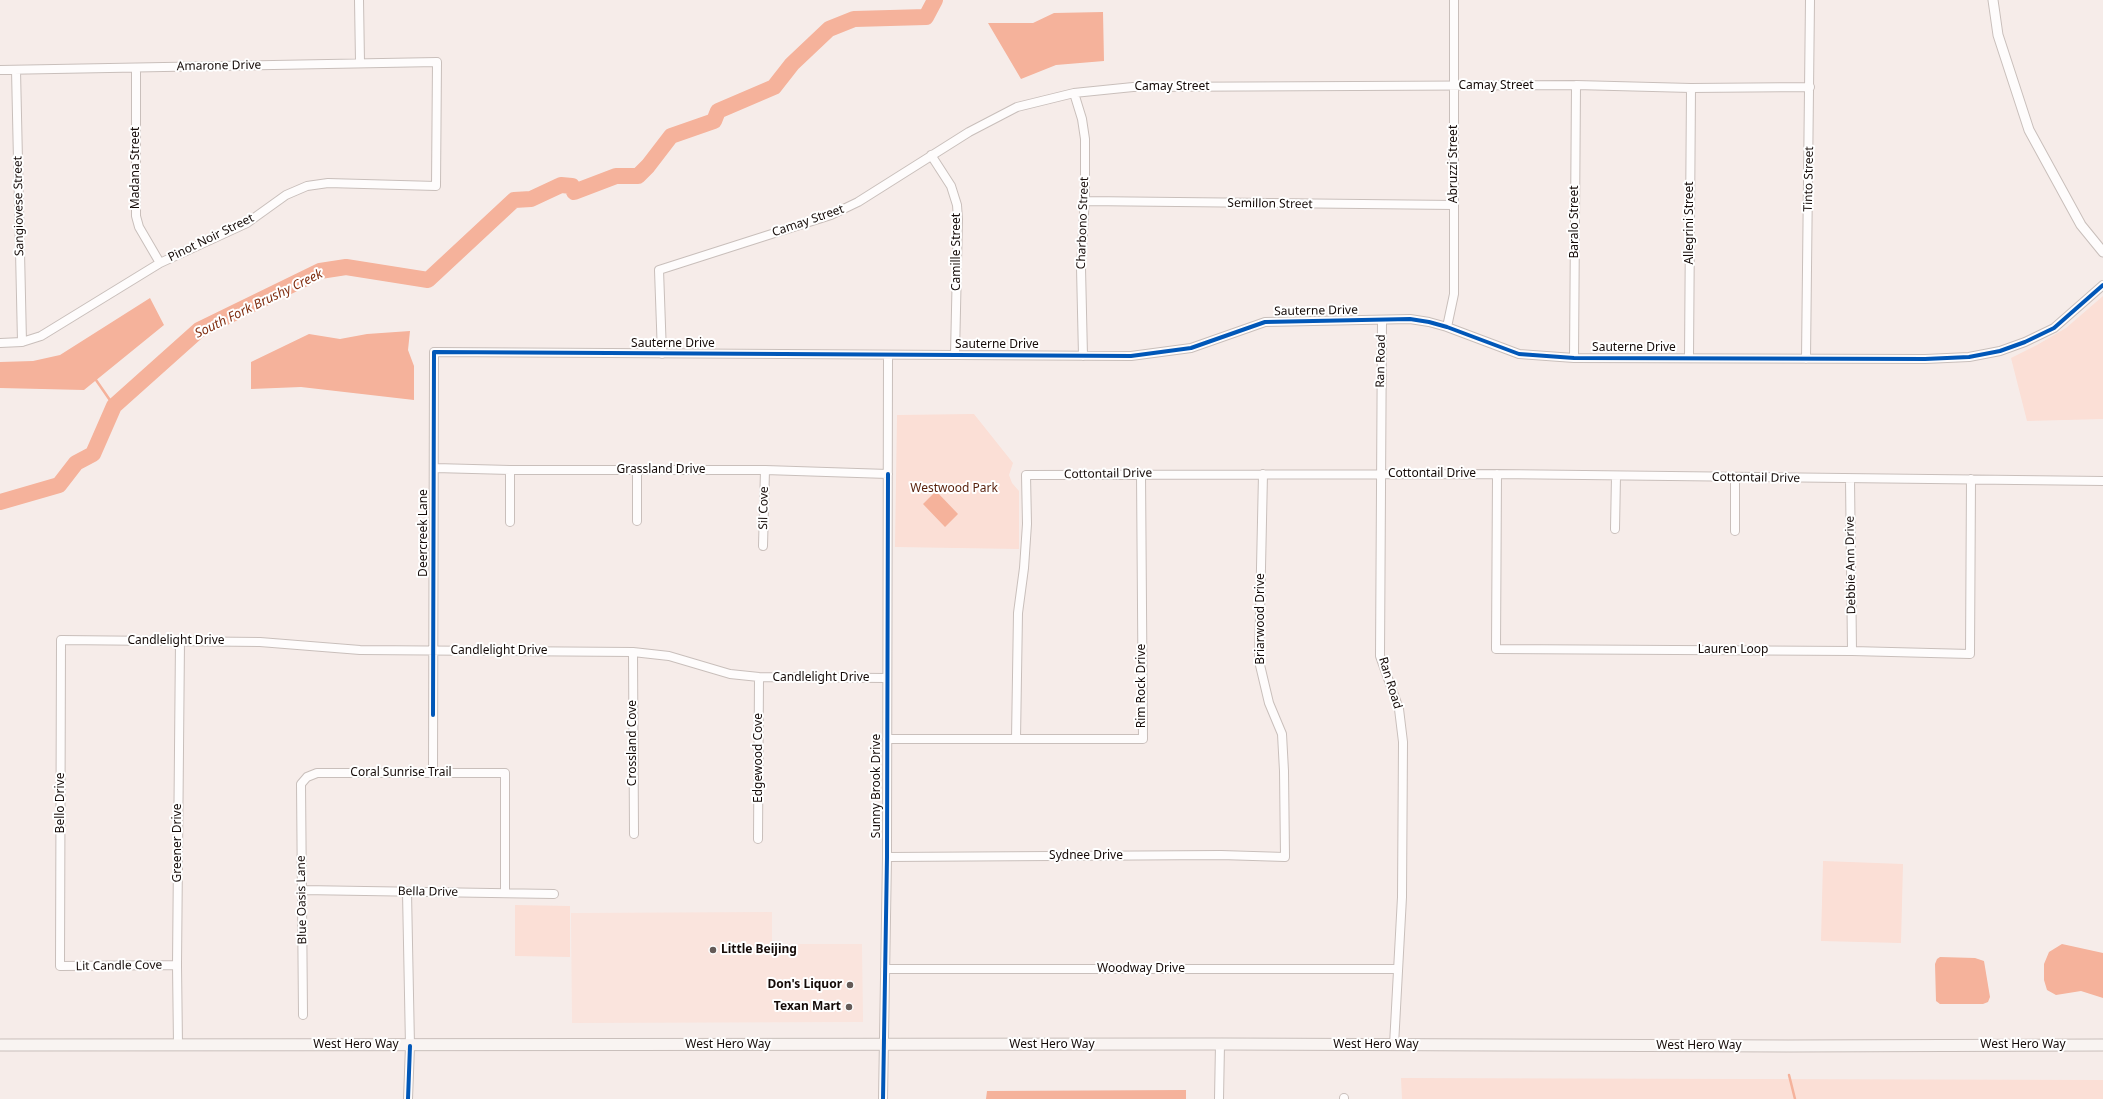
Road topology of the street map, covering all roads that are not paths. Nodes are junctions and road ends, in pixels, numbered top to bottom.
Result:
1 (359, 0) edge
2 (1454, 0) edge
3 (1810, 0) edge
4 (1993, 0) edge
5 (360, 62) junction
6 (136, 68) junction
7 (0, 70) edge
8 (16, 70) junction
9 (1576, 85) junction
10 (1454, 86) junction
11 (1810, 87) junction
12 (1691, 88) junction
13 (1074, 92) junction
14 (931, 155) junction
15 (436, 186) joint
16 (1085, 201) junction
17 (1454, 206) junction
18 (2103, 252) edge
19 (160, 263) junction
20 (2103, 285) edge
21 (1382, 321) junction
22 (1446, 327) junction
23 (22, 342) junction
24 (0, 343) edge
25 (434, 352) joint
26 (662, 354) junction
27 (888, 355) junction
28 (955, 355) junction
29 (1082, 356) junction
30 (1574, 358) junction
31 (1689, 358) junction
32 (1806, 359) junction
33 (435, 468) junction
34 (510, 470) junction
35 (637, 470) junction
36 (764, 470) junction
37 (888, 474) junction
38 (1141, 474) junction
39 (1263, 474) junction
40 (1381, 474) junction
41 (1497, 474) junction
42 (1616, 476) junction
43 (1735, 477) junction
44 (1971, 479) junction
45 (1850, 480) junction
46 (2103, 481) edge
47 (637, 521) dead end
48 (510, 522) dead end
49 (1615, 529) dead end
50 (1735, 530) dead end
51 (764, 546) dead end
52 (62, 640) joint
53 (180, 641) junction
54 (433, 651) junction
55 (1852, 651) junction
56 (633, 652) junction
57 (759, 677) junction
58 (887, 678) junction
59 (887, 739) junction
60 (1016, 739) junction
61 (433, 773) junction
62 (301, 784) joint
63 (634, 834) dead end
64 (758, 839) dead end
65 (887, 857) junction
66 (1285, 857) joint
67 (302, 890) junction
68 (407, 892) junction
69 (504, 893) junction
70 (554, 894) dead end
71 (177, 965) junction
72 (60, 966) joint
73 (1398, 968) junction
74 (885, 969) junction
75 (302, 1015) dead end
76 (1220, 1044) junction
77 (0, 1045) edge
78 (178, 1045) junction
79 (1394, 1045) junction
80 (2103, 1045) edge
81 (410, 1046) junction
82 (884, 1046) junction
83 (408, 1099) edge
84 (883, 1099) edge
85 (1219, 1099) edge

1 - 5 street
2 - 10 street, Abruzzi Street
3 - 11 street, Tinto Street
4 - 18 street
5 - 6 street, Amarone Drive
5 - 15 street, Amarone Drive
6 - 8 street, Amarone Drive
6 - 19 street, Madana Street
7 - 8 street, Amarone Drive
8 - 23 street, Sangiovese Street
9 - 10 street, Camay Street
9 - 12 street, Camay Street
9 - 30 street, Baralo Street
10 - 13 street, Camay Street
10 - 17 street, Abruzzi Street
11 - 12 street, Camay Street
11 - 32 street, Tinto Street
12 - 31 street, Allegrini Street
13 - 14 street, Camay Street
13 - 16 street, Charbono Street
14 - 26 street, Camay Street
14 - 28 street, Camille Street
15 - 19 street, Pinot Noir Street
16 - 17 street, Semillon Street
16 - 29 street, Charbono Street
17 - 22 street, Abruzzi Street
19 - 23 street, Pinot Noir Street
20 - 32 street, Sauterne Drive
21 - 22 street, Sauterne Drive
21 - 29 street, Sauterne Drive
21 - 40 street, Ran Road
22 - 30 street, Sauterne Drive
23 - 24 street, Pinot Noir Street
25 - 26 street, Sauterne Drive
25 - 33 street, Deercreek Lane
26 - 27 street, Sauterne Drive
27 - 28 street, Sauterne Drive
27 - 37 street, Sunny Brook Drive
28 - 29 street, Sauterne Drive
30 - 31 street, Sauterne Drive
31 - 32 street, Sauterne Drive
33 - 34 street, Grassland Drive
33 - 54 street, Deercreek Lane
34 - 35 street, Grassland Drive
34 - 48 street
35 - 36 street, Grassland Drive
35 - 47 street
36 - 37 street, Grassland Drive
36 - 51 street, Sil Cove
37 - 58 street, Sunny Brook Drive
38 - 39 street, Cottontail Drive
38 - 60 street, Cottontail Drive
38 - 60 street, Rim Rock Drive
39 - 40 street, Cottontail Drive
39 - 66 street, Briarwood Drive
40 - 41 street, Cottontail Drive
40 - 73 street, Ran Road
41 - 42 street, Cottontail Drive
41 - 55 street, Lauren Loop
42 - 43 street, Cottontail Drive
42 - 49 street
43 - 45 street, Cottontail Drive
43 - 50 street
44 - 45 street, Cottontail Drive
44 - 46 street, Cottontail Drive
44 - 55 street, Lauren Loop
45 - 55 street, Debbie Ann Drive
52 - 53 street, Candlelight Drive
52 - 72 street, Bello Drive
53 - 54 street, Candlelight Drive
53 - 71 street, Greener Drive
54 - 56 street, Candlelight Drive
54 - 61 street, Deercreek Lane
56 - 57 street, Candlelight Drive
56 - 63 street, Crossland Cove
57 - 58 street, Candlelight Drive
57 - 64 street, Edgewood Cove
58 - 59 street, Sunny Brook Drive
59 - 60 street, Rim Rock Drive
59 - 65 street, Sunny Brook Drive
61 - 62 street, Coral Sunrise Trail
61 - 69 street, Coral Sunrise Trail
62 - 67 street, Blue Oasis Lane
65 - 66 street, Sydnee Drive
65 - 74 street, Sunny Brook Drive
67 - 68 street, Bella Drive
67 - 75 street, Blue Oasis Lane
68 - 69 street, Bella Drive
68 - 81 street
69 - 70 street, Bella Drive
71 - 72 street, Lit Candle Cove
71 - 78 street, Greener Drive
73 - 74 street, Woodway Drive
73 - 79 street, Ran Road
74 - 82 street, Sunny Brook Drive
76 - 79 main road, West Hero Way
76 - 82 main road, West Hero Way
76 - 85 street
77 - 78 main road, West Hero Way
78 - 81 main road, West Hero Way
79 - 80 main road, West Hero Way
81 - 82 main road, West Hero Way
81 - 83 street
82 - 84 street, Sunny Brook Drive

